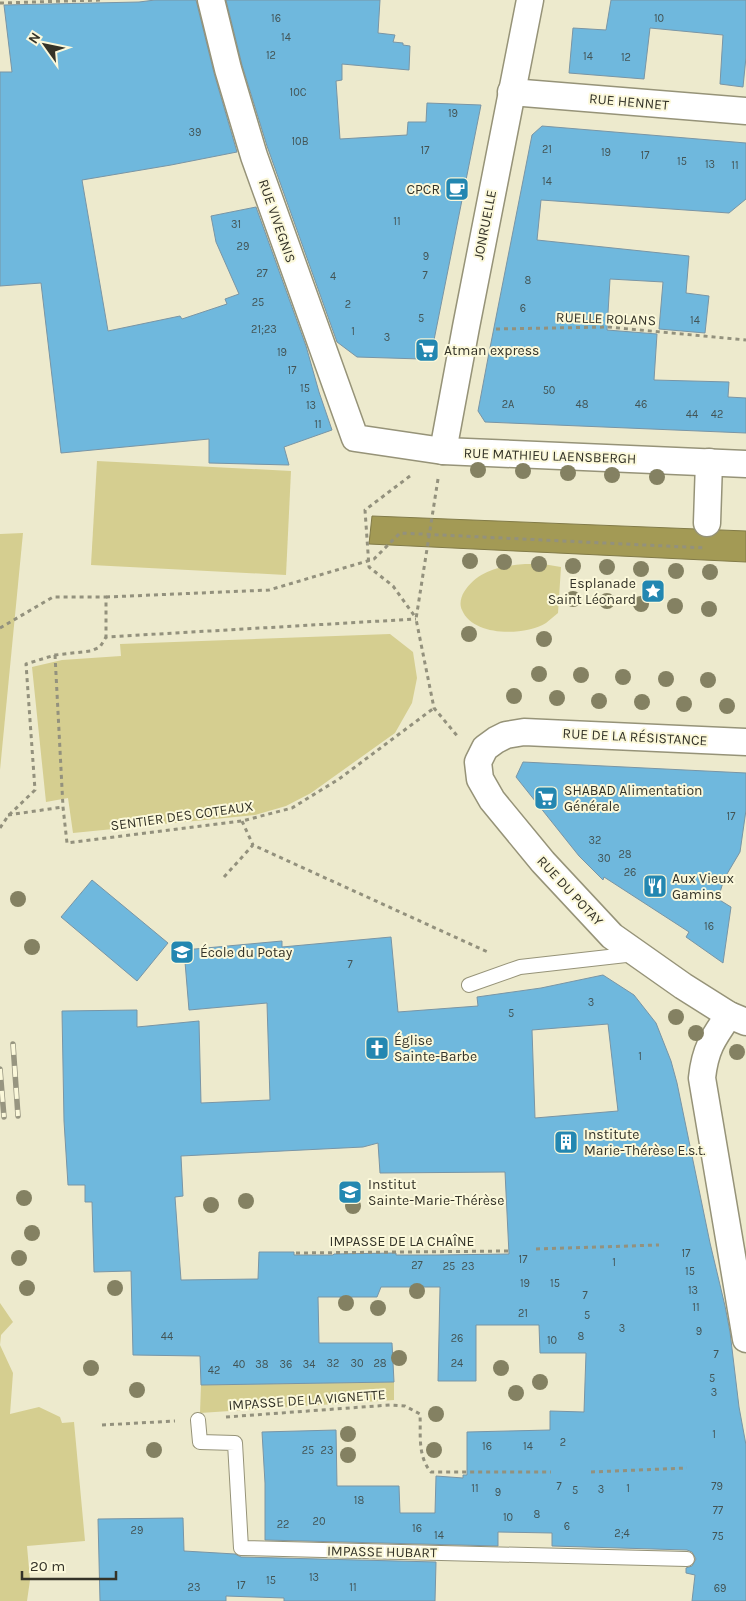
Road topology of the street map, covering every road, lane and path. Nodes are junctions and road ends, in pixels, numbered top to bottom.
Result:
1 (101, 0) edge
2 (211, 0) edge
3 (530, 0) edge
4 (0, 3) edge
5 (512, 92) junction
6 (746, 111) edge
7 (466, 327) junction
8 (746, 340) edge
9 (356, 438) joint
10 (443, 452) junction
11 (709, 462) junction
12 (746, 464) edge
13 (706, 535) joint
14 (106, 597) junction
15 (416, 619) junction
16 (0, 628) edge
17 (106, 638) junction
18 (55, 655) junction
19 (524, 732) joint
20 (746, 742) edge
21 (64, 807) junction
22 (8, 816) junction
23 (242, 821) junction
24 (0, 828) edge
25 (253, 845) junction
26 (224, 877) dead end
27 (635, 953) junction
28 (520, 966) junction
29 (469, 985) dead end
30 (737, 1018) edge
31 (659, 1245) dead end
32 (536, 1249) dead end
33 (508, 1251) dead end
34 (296, 1253) dead end
35 (746, 1339) edge
36 (196, 1420) junction
37 (102, 1425) dead end
38 (687, 1468) dead end
39 (551, 1472) dead end
40 (591, 1472) dead end
41 (686, 1559) dead end

1 - 4 path
2 - 9 street, RUE VIVEGNIS
3 - 5 street, JONRUELLE
5 - 6 street, RUE HENNET
5 - 7 street, JONRUELLE
7 - 8 path, RUELLE ROLANS
7 - 10 street, JONRUELLE
9 - 10 street, RUE MATHIEU LAENSBERGH
10 - 11 street, RUE MATHIEU LAENSBERGH
10 - 15 path
10 - 15 path
11 - 12 street, RUE MATHIEU LAENSBERGH
11 - 13 street
13 - 14 path, bridge
14 - 16 path
14 - 17 path
15 - 17 path
15 - 23 path, SENTIER DES COTEAUX
17 - 18 path
18 - 21 path
18 - 22 path
19 - 20 street, RUE DE LA RÉSISTANCE
19 - 27 street, RUE DU POTAY
21 - 22 path
21 - 23 path, SENTIER DES COTEAUX
22 - 24 path
23 - 25 path
25 - 26 path
25 - 28 path
27 - 28 lane
27 - 30 street, RUE DU POTAY
28 - 29 lane
30 - 35 street
31 - 32 path
33 - 34 path, IMPASSE DE LA CHAÎNE
36 - 37 path
36 - 39 path, IMPASSE DE LA VIGNETTE
36 - 41 lane, IMPASSE HUBART
38 - 40 path

